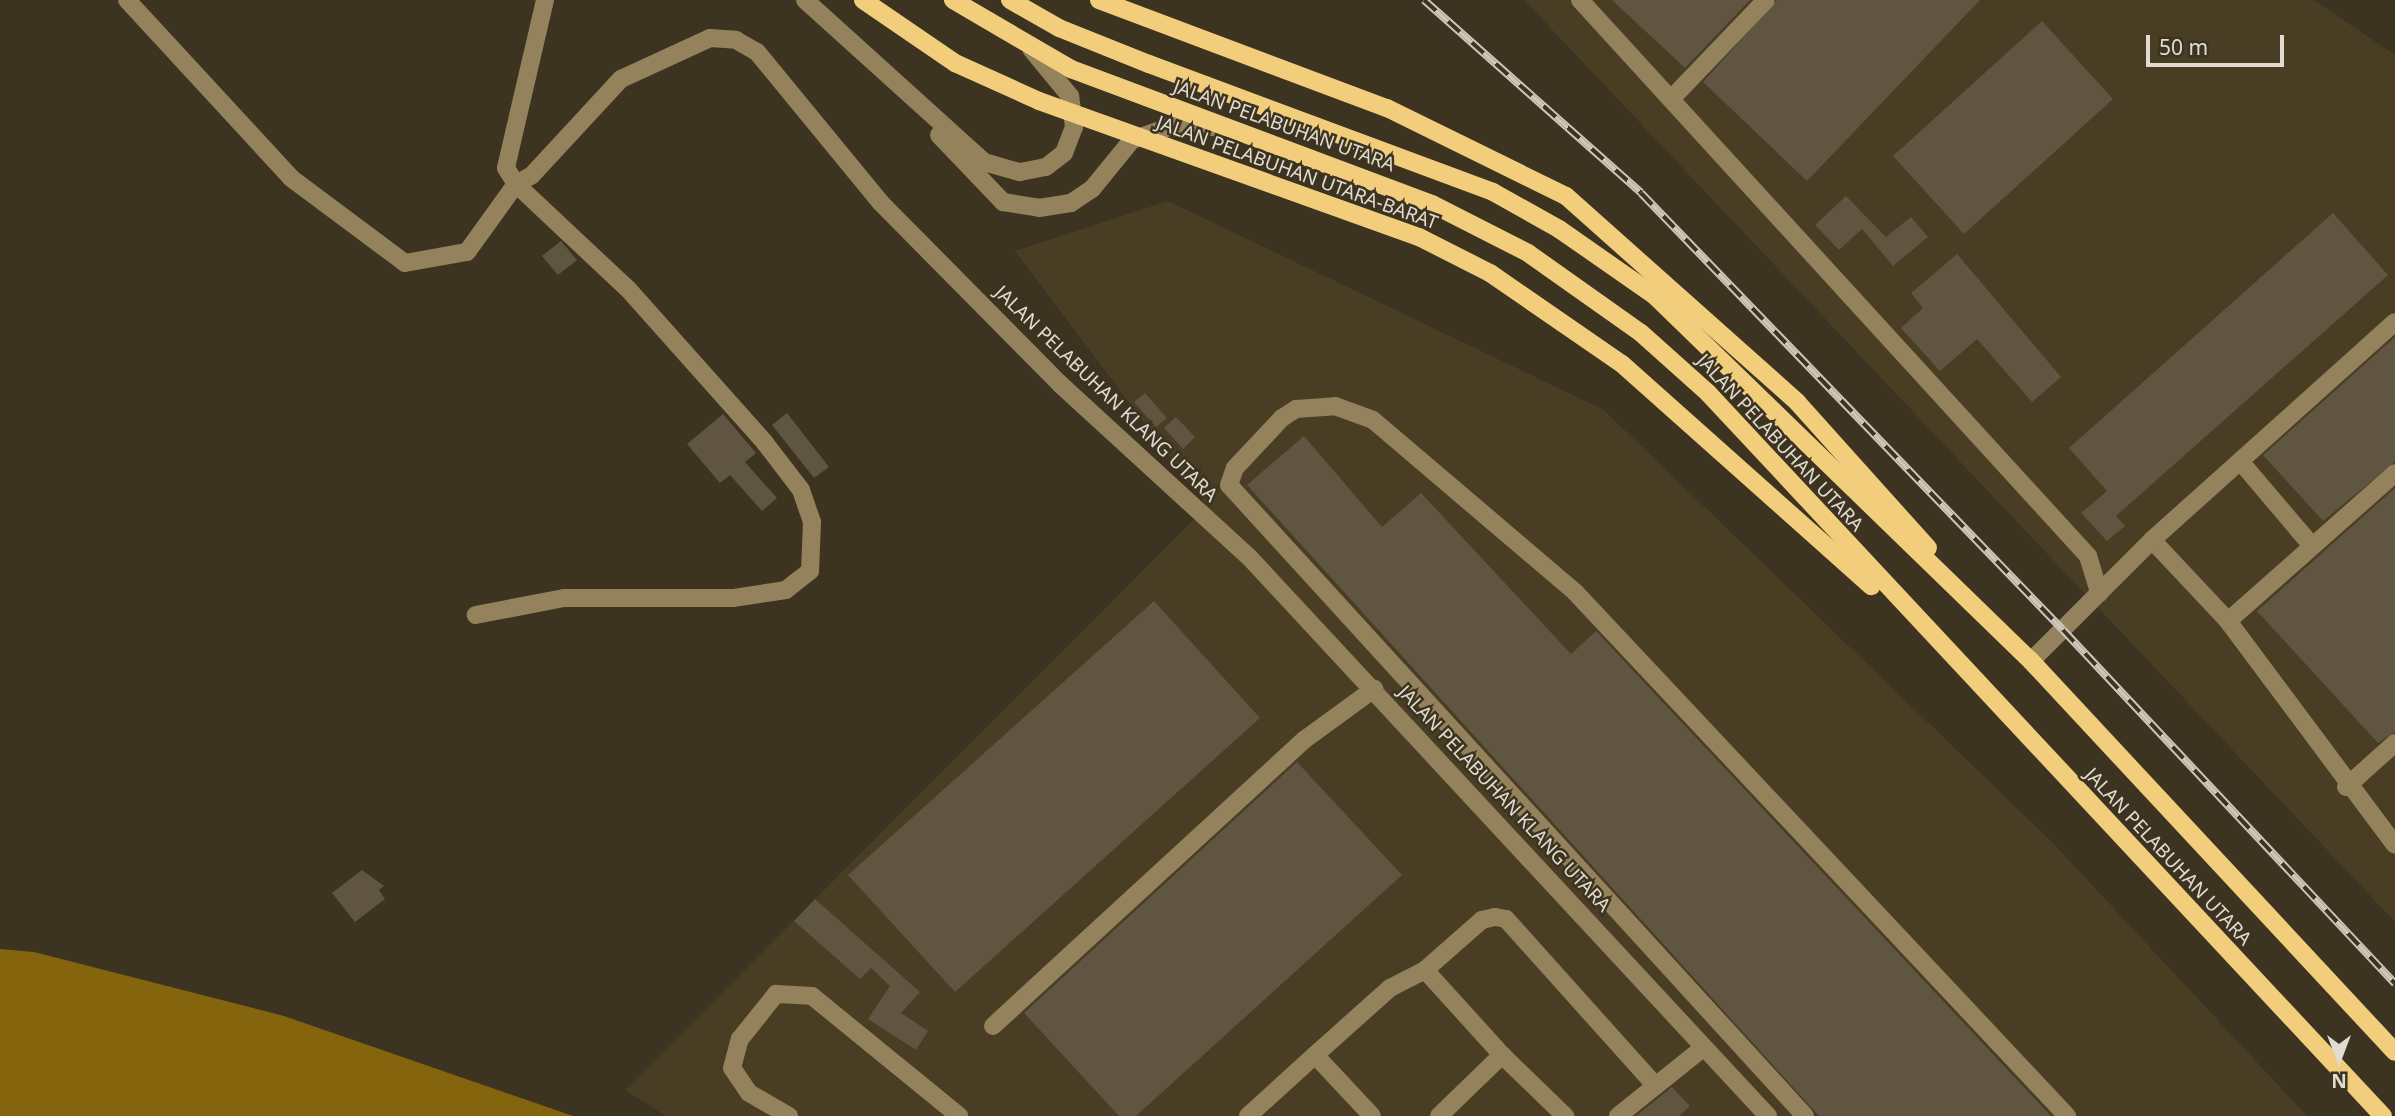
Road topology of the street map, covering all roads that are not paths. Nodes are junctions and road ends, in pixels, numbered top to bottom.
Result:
1 (127, 0) edge
2 (545, 0) edge
3 (805, 0) edge
4 (863, 0) edge
5 (953, 0) edge
6 (1010, 0) edge
7 (1099, 0) edge
8 (1580, 0) edge
9 (1766, 0) edge
10 (1032, 50) junction
11 (1673, 97) junction
12 (908, 98) junction
13 (1250, 133) junction
14 (516, 184) junction
15 (2395, 322) edge
16 (2240, 461) junction
17 (2395, 473) edge
18 (2152, 540) junction
19 (2312, 546) junction
20 (2099, 593) junction
21 (476, 615) dead end
22 (2228, 621) junction
23 (1993, 626) junction
24 (1945, 650) junction
25 (2031, 661) junction
26 (1374, 689) junction
27 (2395, 743) edge
28 (2346, 787) junction
29 (2395, 845) edge
30 (1424, 970) junction
31 (993, 1026) dead end
32 (1704, 1046) junction
33 (2395, 1052) edge
34 (1315, 1055) junction
35 (1502, 1055) junction
36 (1656, 1086) junction
37 (789, 1116) edge
38 (959, 1116) edge
39 (1248, 1116) edge
40 (1372, 1116) edge
41 (1439, 1116) edge
42 (1565, 1116) edge
43 (1618, 1116) edge
44 (1768, 1116) edge
45 (1805, 1116) edge
46 (2067, 1116) edge
47 (2383, 1116) edge

1 - 14 street, JALAN PELABUHAN KLANG UTARA
2 - 14 street
3 - 12 street
4 - 24 main road, JALAN PELABUHAN UTARA-BARAT, bridge
5 - 10 main road, JALAN PELABUHAN UTARA
6 - 23 main road, JALAN PELABUHAN UTARA
7 - 23 main road
8 - 11 street
9 - 11 street
10 - 12 street
10 - 13 main road, JALAN PELABUHAN UTARA
11 - 20 street
12 - 13 street
13 - 24 main road, JALAN PELABUHAN UTARA
14 - 21 street
14 - 26 street, JALAN PELABUHAN KLANG UTARA
15 - 16 street
16 - 18 street
16 - 19 street
17 - 19 street
18 - 20 street
18 - 22 street
19 - 22 street
20 - 25 street
22 - 28 street
23 - 25 main road, JALAN PELABUHAN UTARA
24 - 47 main road, JALAN PELABUHAN UTARA
25 - 33 main road, JALAN PELABUHAN UTARA
26 - 31 street
26 - 32 street, JALAN PELABUHAN KLANG UTARA
27 - 28 street
28 - 29 street
30 - 34 street
30 - 35 street
30 - 36 street
32 - 36 street
32 - 44 street, JALAN PELABUHAN KLANG UTARA
34 - 39 street
34 - 40 street
35 - 41 street
35 - 42 street
36 - 43 street
37 - 38 street
45 - 46 street

